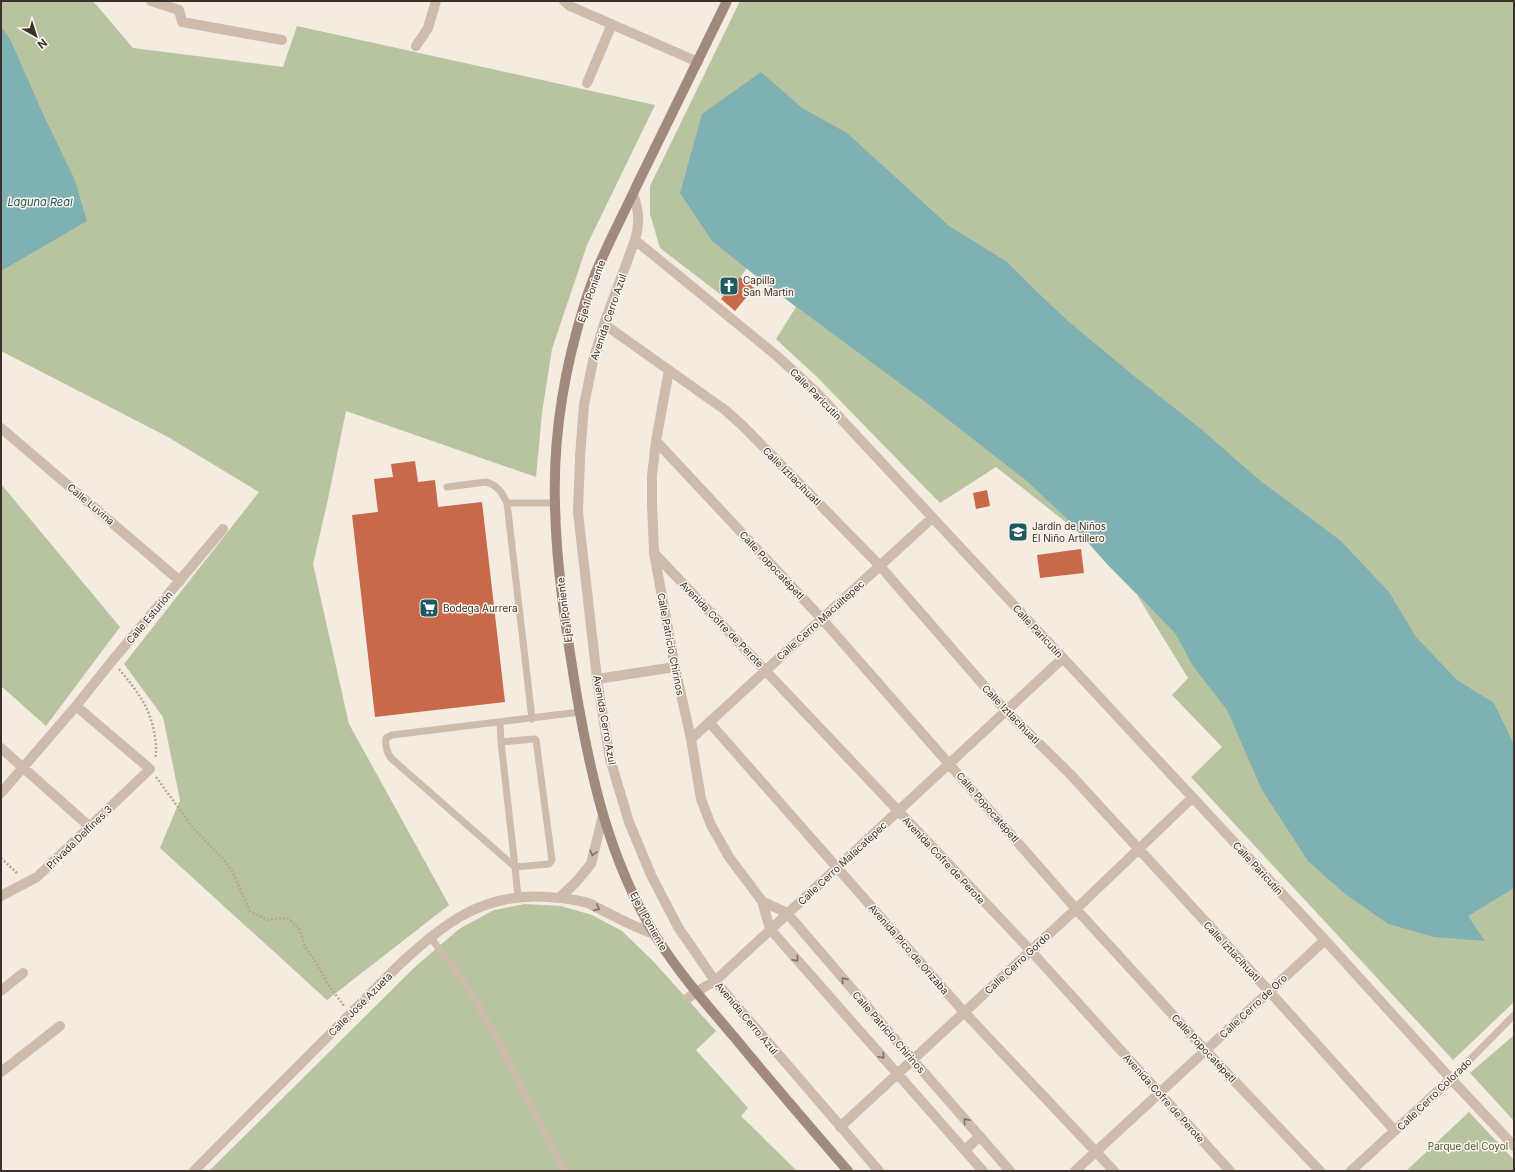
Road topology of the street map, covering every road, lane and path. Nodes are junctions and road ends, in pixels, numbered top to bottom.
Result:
1 (151, 1) edge
2 (436, 1) edge
3 (564, 1) edge
4 (727, 1) edge
5 (612, 24) junction
6 (282, 40) dead end
7 (416, 46) dead end
8 (698, 62) junction
9 (587, 83) dead end
10 (633, 194) junction
11 (635, 240) junction
12 (604, 324) junction
13 (669, 370) junction
14 (1, 428) edge
15 (656, 442) junction
16 (446, 487) dead end
17 (507, 503) junction
18 (555, 503) junction
19 (932, 518) junction
20 (223, 529) dead end
21 (654, 553) junction
22 (880, 566) junction
23 (180, 581) junction
24 (822, 618) junction
25 (1063, 658) junction
26 (112, 661) junction
27 (675, 667) junction
28 (766, 670) junction
29 (597, 679) junction
30 (76, 706) junction
31 (1006, 711) junction
32 (580, 712) junction
33 (532, 719) junction
34 (709, 722) junction
35 (500, 723) junction
36 (691, 738) junction
37 (501, 742) junction
38 (1, 748) edge
39 (950, 763) junction
40 (23, 767) junction
41 (150, 769) junction
42 (1, 793) edge
43 (1192, 798) junction
44 (898, 811) junction
45 (603, 815) junction
46 (90, 827) junction
47 (1139, 850) junction
48 (1, 858) edge
49 (515, 867) junction
50 (838, 867) junction
51 (27, 883) junction
52 (1, 896) edge
53 (518, 897) junction
54 (559, 898) junction
55 (762, 901) junction
56 (1076, 909) junction
57 (787, 913) junction
58 (770, 929) junction
59 (654, 934) junction
60 (430, 937) junction
61 (1325, 940) junction
62 (1031, 951) junction
63 (23, 973) dead end
64 (715, 980) junction
65 (1, 991) edge
66 (1269, 991) junction
67 (692, 995) junction
68 (964, 1012) junction
69 (350, 1014) junction
70 (1514, 1015) edge
71 (60, 1026) dead end
72 (1206, 1050) junction
73 (912, 1060) junction
74 (1, 1072) edge
75 (897, 1074) junction
76 (1451, 1079) junction
77 (1159, 1093) junction
78 (840, 1127) junction
79 (1395, 1131) junction
80 (980, 1136) junction
81 (1514, 1146) edge
82 (965, 1150) junction
83 (1096, 1151) junction
84 (194, 1171) edge
85 (565, 1171) edge
86 (848, 1171) edge
87 (879, 1171) edge
88 (983, 1171) edge
89 (1010, 1171) edge
90 (1074, 1171) edge
91 (1114, 1171) edge
92 (1230, 1171) edge
93 (1320, 1171) edge
94 (1351, 1171) edge

1 - 6 street
2 - 7 street
3 - 5 street
4 - 8 main road, Eje 1 Poniente
5 - 8 street
5 - 9 street
8 - 10 main road, Eje 1 Poniente
10 - 11 street
10 - 18 main road, Eje 1 Poniente
11 - 12 street, Avenida Cerro Azul
11 - 19 street, Calle Paricutín
12 - 13 street, Calle Iztlacíhuatl
12 - 29 street, Avenida Cerro Azul
13 - 15 street, Calle Patricio Chirinos
13 - 22 street, Calle Iztlacíhuatl
14 - 23 street, Calle Luvina
15 - 21 street, Calle Patricio Chirinos
15 - 24 street, Calle Popocatépetl
16 - 17 lane
17 - 18 lane
17 - 33 lane
18 - 32 main road, Eje 1 Poniente
19 - 22 street, Calle Cerro Macuiltepec
19 - 25 street, Calle Paricutín
20 - 23 street, Calle Esturión
21 - 27 street, Calle Patricio Chirinos
21 - 28 street, Avenida Cofre de Perote
22 - 24 street, Calle Cerro Macuiltepec
22 - 31 street, Calle Iztlacíhuatl
23 - 26 street, Calle Esturión
24 - 28 street, Calle Cerro Macuiltepec
24 - 39 street, Calle Popocatépetl
25 - 31 street, Calle Cerro Malacatepec
25 - 43 street, Calle Paricutín
26 - 30 street, Calle Esturión
26 - 41 path
27 - 29 street
27 - 36 street, Calle Patricio Chirinos
28 - 34 street, Calle Cerro Macuiltepec
28 - 44 street, Avenida Cofre de Perote
29 - 64 street, Avenida Cerro Azul
30 - 40 street, Calle Esturión
30 - 41 street
31 - 39 street, Calle Cerro Malacatepec
31 - 47 street, Calle Iztlacíhuatl
32 - 33 lane
32 - 45 main road, Eje 1 Poniente
33 - 35 lane
34 - 36 street, Calle Cerro Macuiltepec
34 - 50 street, Avenida Pico de Orizaba
35 - 37 lane
35 - 49 lane
36 - 55 street, Calle Patricio Chirinos
37 - 49 lane
37 - 49 lane
38 - 40 street
39 - 44 street, Calle Cerro Malacatepec
39 - 56 street, Calle Popocatépetl
40 - 42 street, Calle Esturión
40 - 46 street
41 - 46 street, Privada Delfines 3
41 - 69 path
43 - 47 street, Calle Cerro Gordo
43 - 61 street, Calle Paricutín
44 - 50 street, Calle Cerro Malacatepec
44 - 62 street, Avenida Cofre de Perote
45 -> 54 street
45 - 59 main road, Eje 1 Poniente
46 - 51 street, Privada Delfines 3
47 - 56 street, Calle Cerro Gordo
47 - 66 street, Calle Iztlacíhuatl
48 - 51 path
49 - 53 lane
50 - 57 street, Calle Cerro Malacatepec
50 - 68 street, Avenida Pico de Orizaba
51 - 52 street, Privada Delfines 3
53 - 54 street, Calle José Azueta
53 - 60 street, Calle José Azueta
54 -> 59 street, Calle José Azueta
55 - 57 street, Calle Patricio Chirinos
55 - 58 street, Calle Patricio Chirinos
56 - 62 street, Calle Cerro Gordo
56 - 72 street, Calle Popocatépetl
57 - 58 street, Calle Cerro Malacatepec
73 -> 57 street, Calle Patricio Chirinos
58 - 64 street, Calle Cerro Malacatepec
58 -> 75 street, Calle Patricio Chirinos
59 - 67 main road, Eje 1 Poniente
60 - 69 street, Calle José Azueta
60 - 85 lane
61 - 66 street, Calle Cerro de Oro
61 - 76 street, Calle Paricutín
62 - 68 street, Calle Cerro Gordo
62 - 77 street, Avenida Cofre de Perote
63 - 65 street
64 - 67 street, Calle Cerro Malacatepec
64 - 78 street, Avenida Cerro Azul
66 - 72 street, Calle Cerro de Oro
66 - 79 street, Calle Iztlacíhuatl
67 - 86 main road, Eje 1 Poniente
68 - 73 street, Calle Cerro Gordo
68 - 83 street, Avenida Pico de Orizaba
69 - 84 street, Calle José Azueta
70 - 76 lane, Calle Cerro Colorado
71 - 74 street
72 - 77 street, Calle Cerro de Oro
72 - 93 street, Calle Popocatépetl
73 - 75 street, Calle Cerro Gordo
80 -> 73 street, Calle Patricio Chirinos
75 - 78 street, Calle Cerro Gordo
75 - 82 street, Calle Patricio Chirinos
76 - 79 street, Calle Cerro Colorado
76 - 81 street, Calle Paricutín
77 - 83 street, Calle Cerro de Oro
77 - 92 street, Avenida Cofre de Perote
78 - 87 street, Avenida Cerro Azul
79 - 94 street, Calle Cerro Colorado
80 - 82 street
80 - 89 street, Calle Patricio Chirinos
82 - 88 street, Calle Patricio Chirinos
83 - 90 street, Calle Cerro de Oro
83 - 91 street, Avenida Pico de Orizaba

